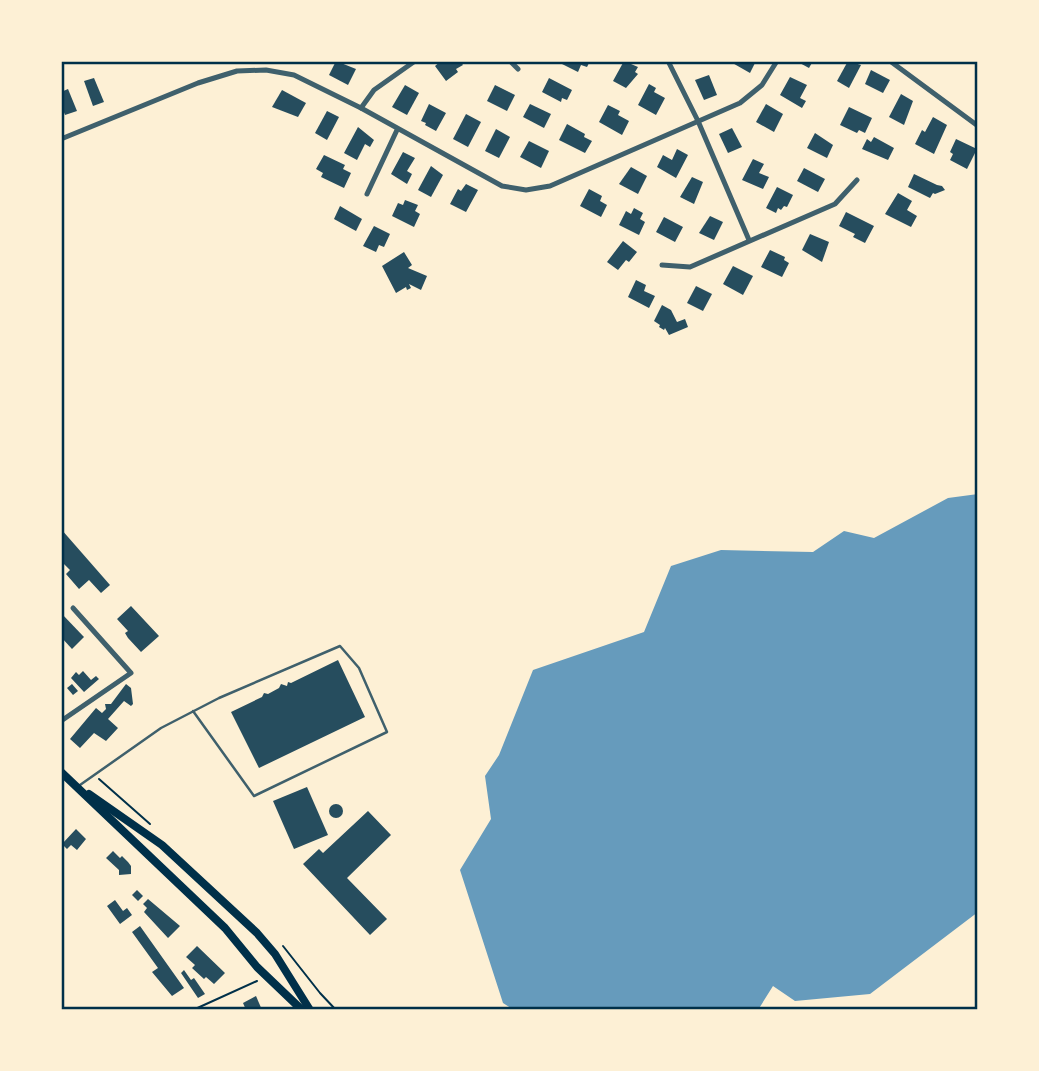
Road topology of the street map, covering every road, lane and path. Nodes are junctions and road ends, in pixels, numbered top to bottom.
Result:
1 (415, 61) edge
2 (510, 61) edge
3 (668, 61) edge
4 (777, 61) edge
5 (890, 61) edge
6 (519, 69) dead end
7 (361, 108) junction
8 (698, 121) junction
9 (978, 126) edge
10 (397, 130) junction
11 (61, 139) edge
12 (858, 180) dead end
13 (367, 194) dead end
14 (749, 240) junction
15 (662, 265) dead end
16 (73, 608) dead end
17 (193, 712) junction
18 (61, 721) edge
19 (61, 772) edge
20 (77, 787) junction
21 (150, 836) junction
22 (141, 848) junction
23 (205, 886) junction
24 (194, 899) junction
25 (230, 909) junction
26 (218, 922) junction
27 (268, 977) junction
28 (192, 1010) edge
29 (302, 1010) edge
30 (310, 1010) edge

1 - 7 street
2 - 6 street
3 - 8 street
4 - 8 street
5 - 9 street
7 - 10 street
7 - 11 street
8 - 10 street
8 - 14 street
10 - 13 street
12 - 14 street
14 - 15 street
16 - 18 street
17 - 17 lane
17 - 20 lane
19 - 20 main road
20 - 21 main road
20 - 22 main road
21 - 22 main road
21 - 23 main road
22 - 24 main road
23 - 24 main road
23 - 25 main road
24 - 26 main road
25 - 26 main road
25 - 30 main road
26 - 27 main road
27 - 28 path
27 - 29 main road

